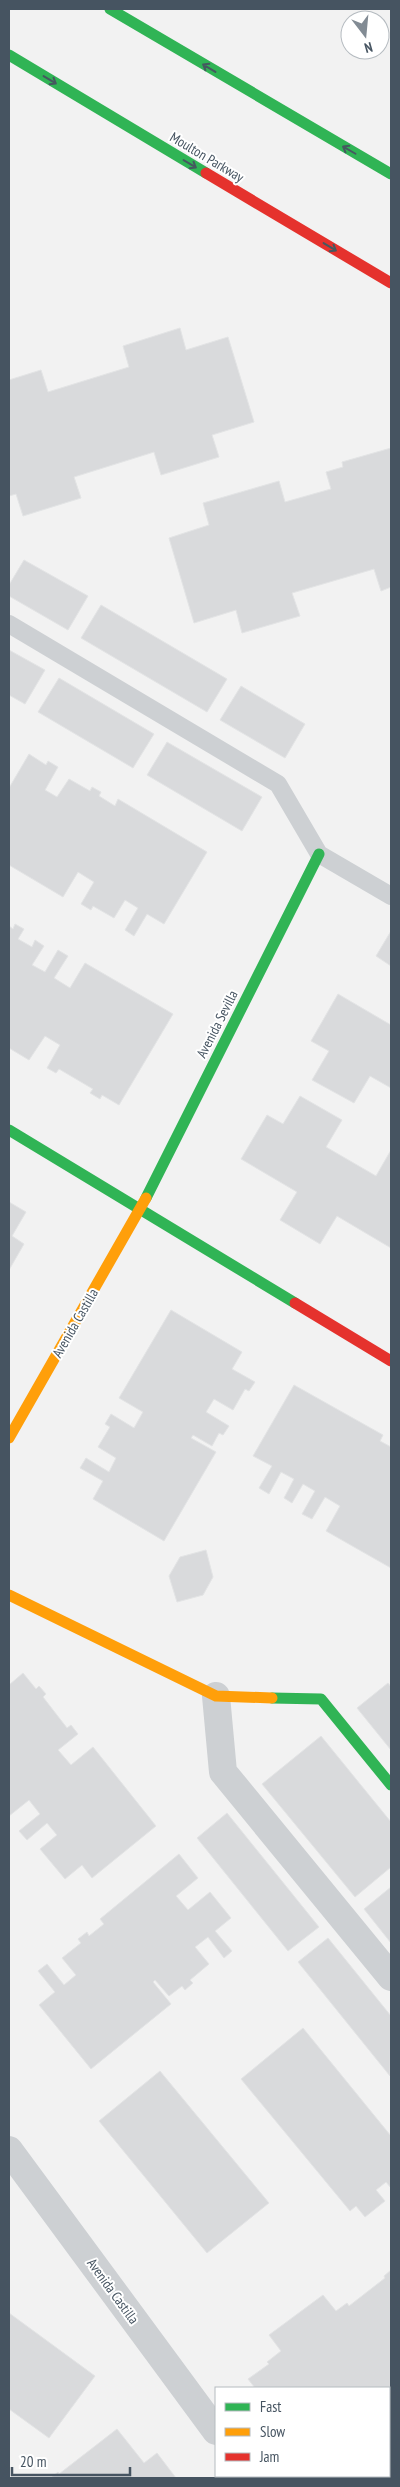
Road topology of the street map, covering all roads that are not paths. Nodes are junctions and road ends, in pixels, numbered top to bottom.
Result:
1 (110, 9) edge
2 (9, 55) edge
3 (391, 174) edge
4 (391, 283) edge
5 (9, 624) edge
6 (320, 854) junction
7 (391, 896) edge
8 (9, 1130) edge
9 (141, 1208) junction
10 (391, 1361) edge
11 (9, 1438) edge
12 (9, 1595) edge
13 (216, 1696) junction
14 (391, 1785) edge
15 (391, 1977) edge
16 (9, 2150) edge
17 (215, 2430) edge

3 -> 1 street
2 -> 4 street, Moulton Parkway
5 - 6 lane
6 - 7 lane
6 - 9 street, Avenida Sevilla
8 - 9 street
9 - 10 street
9 - 11 street, Avenida Castilla
12 - 13 street
13 - 14 street
13 - 15 street
16 - 17 street, Avenida Castilla

